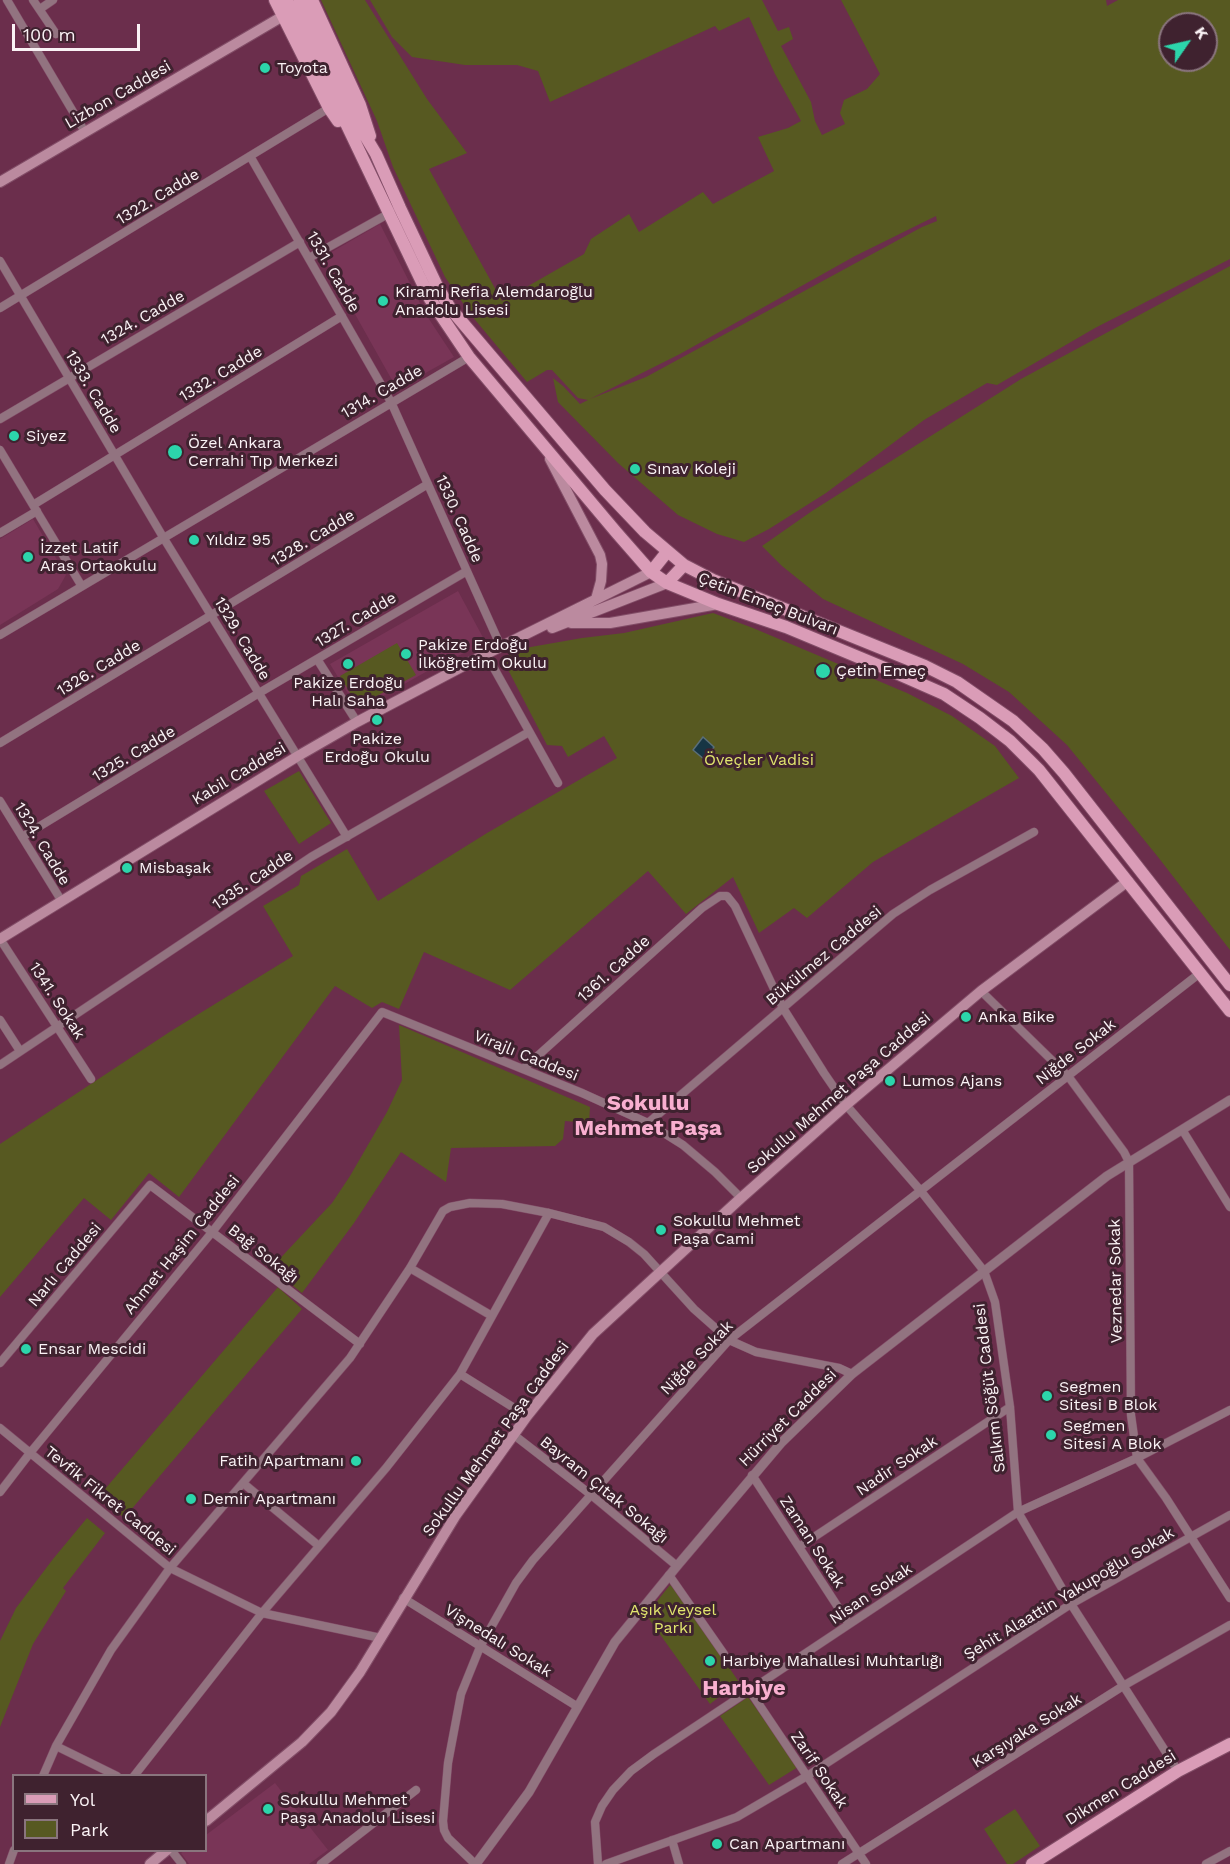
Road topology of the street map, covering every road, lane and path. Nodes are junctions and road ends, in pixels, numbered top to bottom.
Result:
1 (7, 0) edge
2 (33, 0) edge
3 (53, 0) edge
4 (275, 0) edge
5 (287, 0) edge
6 (300, 0) edge
7 (312, 0) edge
8 (40, 9) junction
9 (283, 16) junction
10 (56, 34) dead end
11 (329, 108) junction
12 (85, 132) junction
13 (376, 154) junction
14 (250, 156) junction
15 (364, 161) junction
16 (0, 182) edge
17 (388, 214) junction
18 (300, 242) junction
19 (309, 258) junction
20 (0, 261) edge
21 (21, 296) junction
22 (0, 308) edge
23 (342, 316) junction
24 (469, 357) junction
25 (69, 377) junction
26 (391, 402) junction
27 (0, 419) edge
28 (542, 443) junction
29 (0, 450) edge
30 (114, 454) junction
31 (428, 484) junction
32 (35, 508) junction
33 (0, 533) edge
34 (164, 537) junction
35 (667, 552) junction
36 (684, 565) junction
37 (467, 571) junction
38 (651, 572) junction
39 (666, 583) junction
40 (81, 585) junction
41 (596, 599) junction
42 (718, 604) junction
43 (212, 616) junction
44 (564, 623) junction
45 (0, 635) edge
46 (501, 647) junction
47 (486, 654) junction
48 (317, 659) junction
49 (260, 693) junction
50 (357, 722) junction
51 (529, 732) junction
52 (0, 743) edge
53 (298, 756) junction
54 (558, 783) dead end
55 (0, 801) edge
56 (1034, 832) dead end
57 (22, 837) junction
58 (347, 837) junction
59 (1141, 872) junction
60 (1128, 881) junction
61 (727, 896) joint
62 (61, 900) junction
63 (0, 939) edge
64 (1200, 973) junction
65 (1230, 985) edge
66 (981, 991) junction
67 (783, 1008) junction
68 (1230, 1011) edge
69 (382, 1012) joint
70 (0, 1020) edge
71 (58, 1027) junction
72 (20, 1051) junction
73 (0, 1065) edge
74 (523, 1069) junction
75 (1068, 1076) junction
76 (91, 1079) dead end
77 (1230, 1100) edge
78 (846, 1105) junction
79 (648, 1123) junction
80 (1183, 1131) junction
81 (1129, 1162) junction
82 (150, 1185) joint
83 (920, 1190) junction
84 (741, 1198) junction
85 (1230, 1207) edge
86 (549, 1213) junction
87 (213, 1231) junction
88 (410, 1268) junction
89 (660, 1272) junction
90 (984, 1272) junction
91 (492, 1316) junction
92 (729, 1340) junction
93 (360, 1344) junction
94 (0, 1363) edge
95 (460, 1374) junction
96 (852, 1374) junction
97 (1010, 1407) junction
98 (1230, 1410) edge
99 (527, 1416) junction
100 (0, 1428) edge
101 (514, 1435) junction
102 (30, 1453) junction
103 (1137, 1458) junction
104 (752, 1475) junction
105 (243, 1483) junction
106 (0, 1492) edge
107 (590, 1494) junction
108 (1018, 1512) junction
109 (1230, 1515) edge
110 (1190, 1536) junction
111 (319, 1546) junction
112 (800, 1547) junction
113 (676, 1566) junction
114 (171, 1569) junction
115 (669, 1575) junction
116 (403, 1598) junction
117 (1230, 1599) edge
118 (1071, 1604) junction
119 (262, 1613) junction
120 (849, 1624) junction
121 (1230, 1625) edge
122 (381, 1638) junction
123 (480, 1647) junction
124 (724, 1654) dead end
125 (1123, 1686) junction
126 (750, 1691) junction
127 (578, 1707) junction
128 (1230, 1744) edge
129 (56, 1746) junction
130 (1178, 1771) junction
131 (44, 1774) edge
132 (113, 1774) edge
133 (136, 1774) edge
134 (807, 1776) junction
135 (416, 1790) dead end
136 (207, 1820) edge
137 (672, 1840) junction
138 (1230, 1851) edge
139 (168, 1852) edge
140 (170, 1852) edge
141 (859, 1854) junction
142 (150, 1864) edge
143 (182, 1864) edge
144 (321, 1864) edge
145 (475, 1864) edge
146 (598, 1864) edge
147 (606, 1864) edge
148 (678, 1864) edge
149 (842, 1864) edge
150 (866, 1864) edge
151 (1032, 1864) edge
152 (1206, 1864) edge

1 - 12 street
2 - 8 street
3 - 8 street
4 - 9 main road, Çetin Emeç Bulvarı
5 - 15 main road, Çetin Emeç Bulvarı
6 - 13 main road, Çetin Emeç Bulvarı
7 - 13 main road, Çetin Emeç Bulvarı
8 - 10 street
9 - 11 main road, Çetin Emeç Bulvarı
9 - 12 main road, Lizbon Caddesi
11 - 14 street, 1322. Cadde
11 - 15 main road, Çetin Emeç Bulvarı
12 - 16 main road, Lizbon Caddesi
13 - 35 main road, Çetin Emeç Bulvarı
14 - 18 street, 1331. Cadde
14 - 21 street, 1322. Cadde
15 - 17 main road, Çetin Emeç Bulvarı
17 - 19 street
17 - 24 main road, Çetin Emeç Bulvarı
18 - 19 street, 1331. Cadde
18 - 25 street, 1324. Cadde
19 - 23 street, 1331. Cadde
20 - 21 street, 1333. Cadde
21 - 22 street, 1322. Cadde
21 - 25 street, 1333. Cadde
23 - 26 street, 1331. Cadde
23 - 30 street, 1332. Cadde
24 - 26 street, 1314. Cadde
24 - 28 main road, Çetin Emeç Bulvarı
25 - 27 street, 1324. Cadde
25 - 30 street, 1333. Cadde
26 - 31 street, 1330. Cadde
26 - 34 street, 1314. Cadde
28 - 38 main road, Çetin Emeç Bulvarı
28 - 41 main road
29 - 32 street
30 - 32 street, 1332. Cadde
30 - 34 street, 1333. Cadde
31 - 37 street, 1330. Cadde
31 - 43 street, 1328. Cadde
32 - 33 street, 1332. Cadde
32 - 40 street
34 - 40 street, 1314. Cadde
34 - 43 street, 1329. Cadde
35 - 36 main road, Çetin Emeç Bulvarı
35 - 38 main road
36 - 39 main road
36 - 59 main road, Çetin Emeç Bulvarı
37 - 46 street, 1330. Cadde
37 - 48 street, 1327. Cadde
38 - 39 main road, Çetin Emeç Bulvarı
38 - 41 main road, Kabil Caddesi
39 - 42 main road, Çetin Emeç Bulvarı
39 - 44 main road, Kabil Caddesi
40 - 45 street, 1314. Cadde
41 - 46 main road, Kabil Caddesi
42 - 44 main road
42 - 60 main road, Çetin Emeç Bulvarı
43 - 49 street, 1329. Cadde
43 - 52 street, 1326. Cadde
44 - 46 main road, Kabil Caddesi
46 - 47 main road, Kabil Caddesi
47 - 50 main road, Kabil Caddesi
47 - 51 street
48 - 49 street, 1327. Cadde
48 - 50 street
49 - 53 street, 1329. Cadde
49 - 57 street, 1325. Cadde
50 - 53 main road, Kabil Caddesi
51 - 54 street
51 - 58 street, 1335. Cadde
53 - 58 street, 1329. Cadde
53 - 62 main road, Kabil Caddesi
55 - 57 street, 1324. Cadde
56 - 67 street, Bükülmez Caddesi
57 - 62 street, 1324. Cadde
58 - 71 street, 1335. Cadde
59 - 60 main road
59 - 65 main road, Çetin Emeç Bulvarı
60 - 64 main road, Çetin Emeç Bulvarı
60 - 66 main road, Sokullu Mehmet Paşa Caddesi
61 - 67 street, Salkım Söğüt Caddesi
61 - 74 street, 1361. Cadde
62 - 63 main road, Kabil Caddesi
63 - 71 street, 1341. Sokak
64 - 68 main road, Çetin Emeç Bulvarı
64 - 75 street, Niğde Sokak
66 - 75 street
66 - 78 main road, Sokullu Mehmet Paşa Caddesi
67 - 78 street, Salkım Söğüt Caddesi
67 - 79 street, Bükülmez Caddesi
69 - 74 street, Virajlı Caddesi
69 - 87 street, Ahmet Haşim Caddesi
70 - 72 street
71 - 72 street, 1335. Cadde
71 - 76 street, 1341. Sokak
72 - 73 street, 1335. Cadde
74 - 79 street, Virajlı Caddesi
75 - 81 street
75 - 83 street, Niğde Sokak
77 - 80 street, Hürriyet Caddesi
78 - 83 street, Salkım Söğüt Caddesi
78 - 84 main road, Sokullu Mehmet Paşa Caddesi
79 - 84 street, Virajlı Caddesi
80 - 81 street, Hürriyet Caddesi
80 - 85 street
81 - 90 street, Hürriyet Caddesi
81 - 103 street, Veznedar Sokak
82 - 87 street, Bağ Sokağı
82 - 94 street, Narlı Caddesi
83 - 90 street, Salkım Söğüt Caddesi
83 - 92 street, Niğde Sokak
84 - 89 main road, Sokullu Mehmet Paşa Caddesi
86 - 88 street
86 - 89 street
86 - 91 street
87 - 93 street, Bağ Sokağı
87 - 102 street, Ahmet Haşim Caddesi
88 - 91 street
88 - 93 street
89 - 92 street
89 - 99 main road, Sokullu Mehmet Paşa Caddesi
90 - 96 street, Hürriyet Caddesi
90 - 97 street, Salkım Söğüt Caddesi
91 - 95 street
92 - 96 street
92 - 107 street, Niğde Sokak
93 - 105 street
95 - 99 street
95 - 111 street
96 - 104 street, Hürriyet Caddesi
97 - 108 street, Salkım Söğüt Caddesi
97 - 112 street, Nadir Sokak
98 - 103 street, Nisan Sokak
99 - 101 main road, Sokullu Mehmet Paşa Caddesi
100 - 102 street, Tevfik Fikret Caddesi
101 - 107 street, Bayram Çıtak Sokağı
101 - 116 main road, Sokullu Mehmet Paşa Caddesi
102 - 106 street, Ahmet Haşim Caddesi
102 - 114 street, Tevfik Fikret Caddesi
103 - 108 street, Nisan Sokak
103 - 110 street, Veznedar Sokak
104 - 112 street, Zaman Sokak
104 - 113 street, Hürriyet Caddesi
105 - 111 street
105 - 114 street
107 - 113 street, Bayram Çıtak Sokağı
107 - 123 street, Niğde Sokak
108 - 118 street, Salkım Söğüt Caddesi
108 - 120 street, Nisan Sokak
109 - 110 street, Şehit Alaattin Yakupoğlu Sokak
110 - 117 street, Veznedar Sokak
110 - 118 street, Şehit Alaattin Yakupoğlu Sokak
111 - 119 street
112 - 120 street, Zaman Sokak
113 - 115 street, Hürriyet Caddesi
114 - 119 street, Tevfik Fikret Caddesi
114 - 129 street
115 - 124 street
115 - 127 street, Hürriyet Caddesi
116 - 122 main road, Sokullu Mehmet Paşa Caddesi
116 - 123 street, Vişnedalı Sokak
118 - 125 street, Salkım Söğüt Caddesi
118 - 134 street, Şehit Alaattin Yakupoğlu Sokak
119 - 122 street, Tevfik Fikret Caddesi
119 - 133 street
120 - 126 street, Nisan Sokak
121 - 125 street, Karşıyaka Sokak
122 - 136 main road, Sokullu Mehmet Paşa Caddesi
123 - 127 street, Vişnedalı Sokak
123 - 145 street, Niğde Sokak
125 - 130 street, Salkım Söğüt Caddesi
125 - 141 street, Karşıyaka Sokak
126 - 134 street, Zarif Sokak
126 - 146 street, Nisan Sokak
127 - 145 street, Hürriyet Caddesi
128 - 130 main road, Dikmen Caddesi
129 - 131 street
129 - 132 street
130 - 151 main road, Dikmen Caddesi
134 - 137 street, Şehit Alaattin Yakupoğlu Sokak
134 - 141 street, Zarif Sokak
135 - 144 street
137 - 147 street, Şehit Alaattin Yakupoğlu Sokak
137 - 148 street
138 - 152 street
139 - 142 main road
140 - 143 street
141 - 149 street, Karşıyaka Sokak
141 - 150 street, Zarif Sokak

